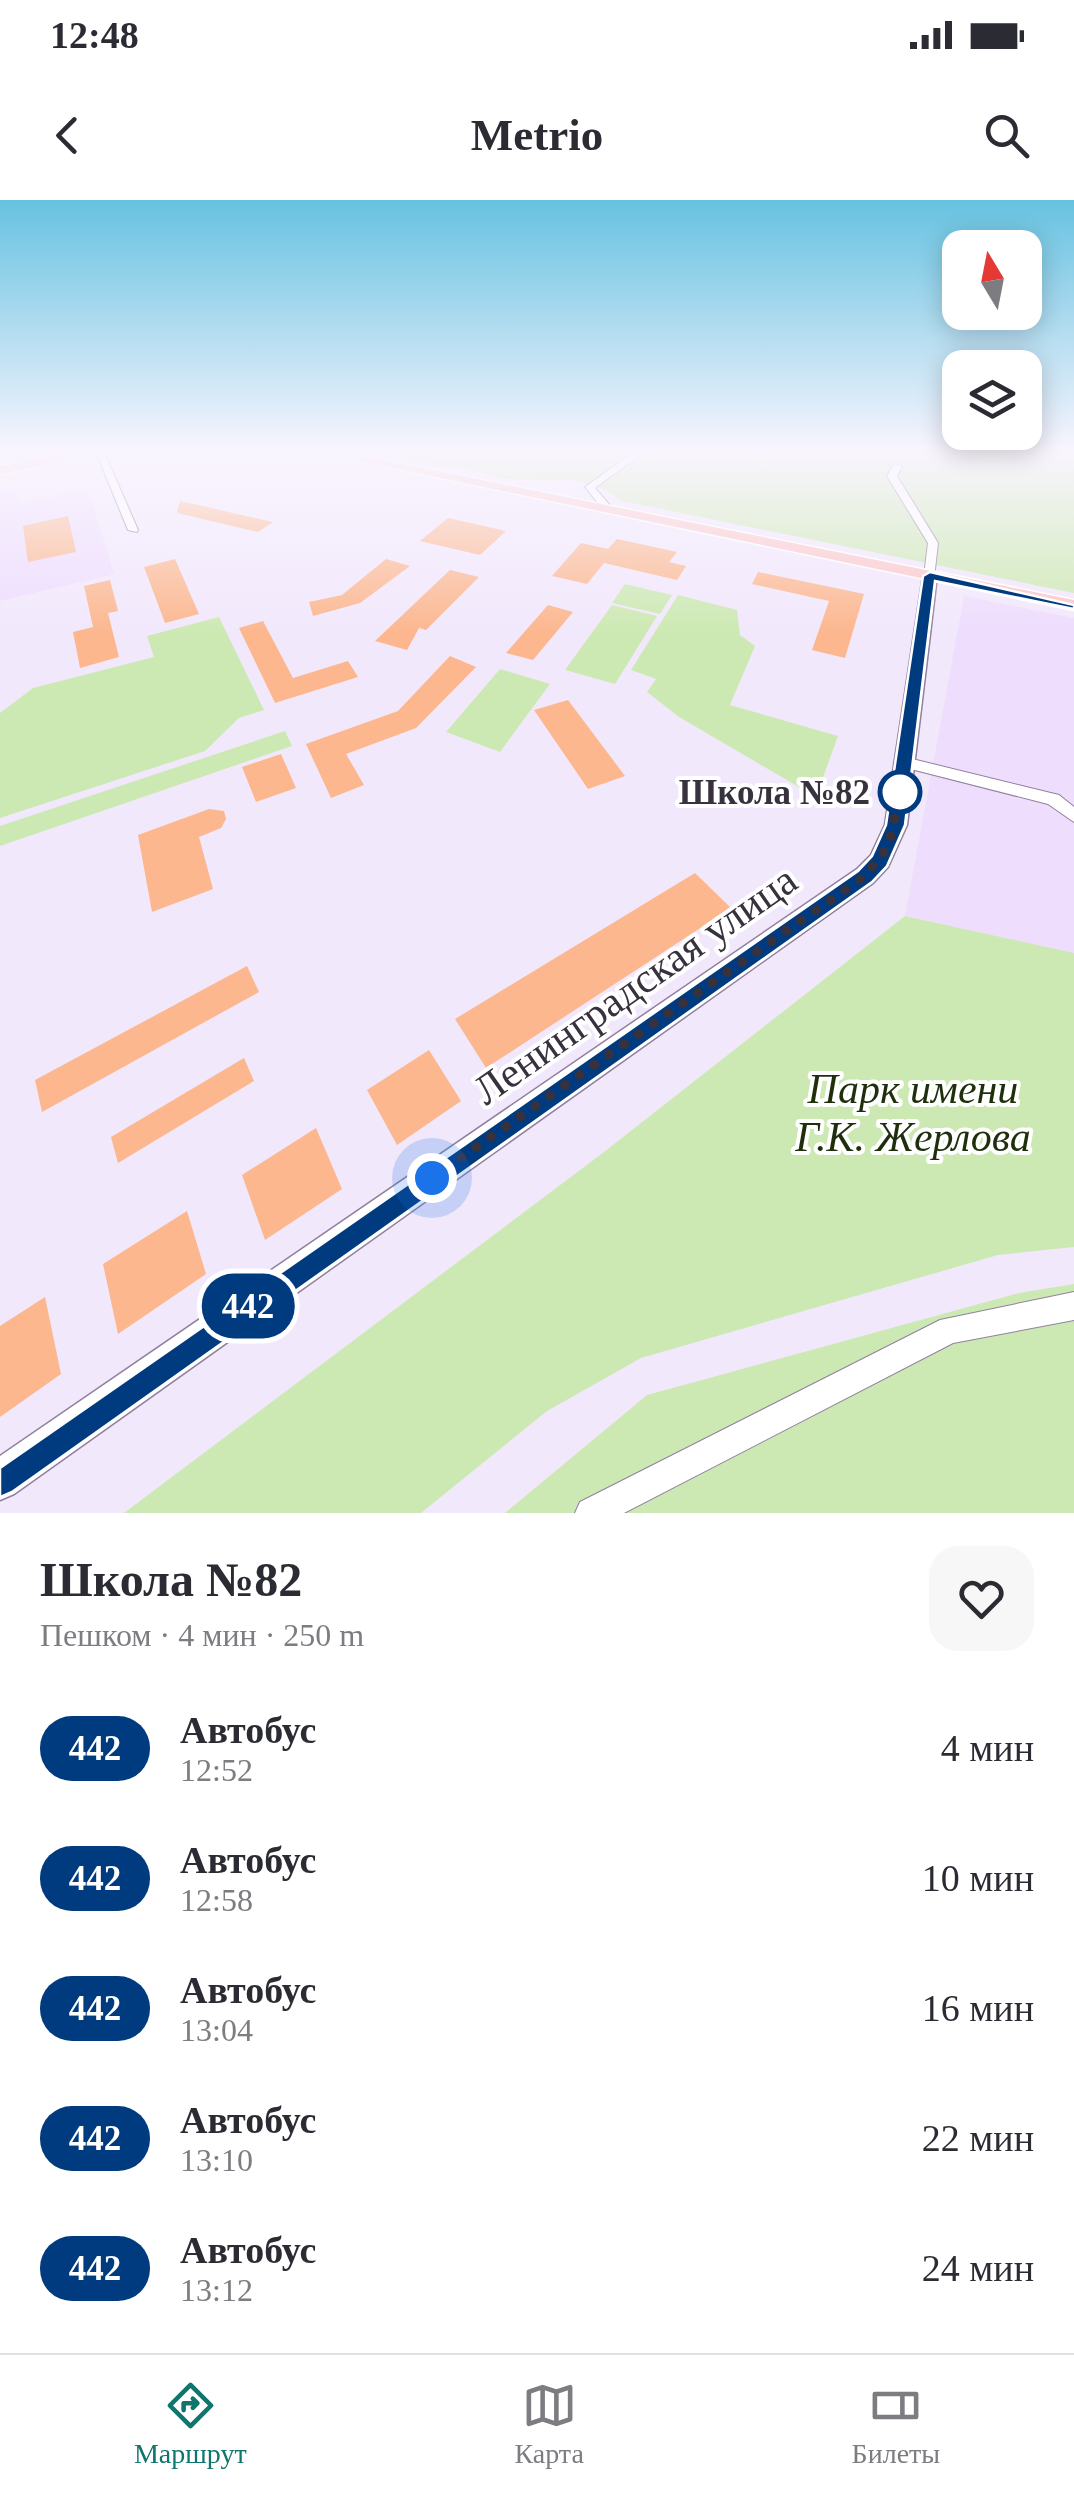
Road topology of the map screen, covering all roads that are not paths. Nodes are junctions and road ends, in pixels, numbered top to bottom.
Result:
1 (127, 510) edge
2 (610, 510) edge
3 (913, 510) edge
4 (133, 530) dead end
5 (930, 576) junction
6 (1074, 606) edge
7 (904, 762) junction
8 (1074, 816) edge
9 (1074, 1306) edge
10 (0, 1480) edge
11 (590, 1513) edge

1 - 4 street
2 - 5 main road
3 - 5 street
5 - 6 main road
5 - 7 street, Ленинградская улица
7 - 8 street
7 - 10 street, Ленинградская улица
9 - 11 street

